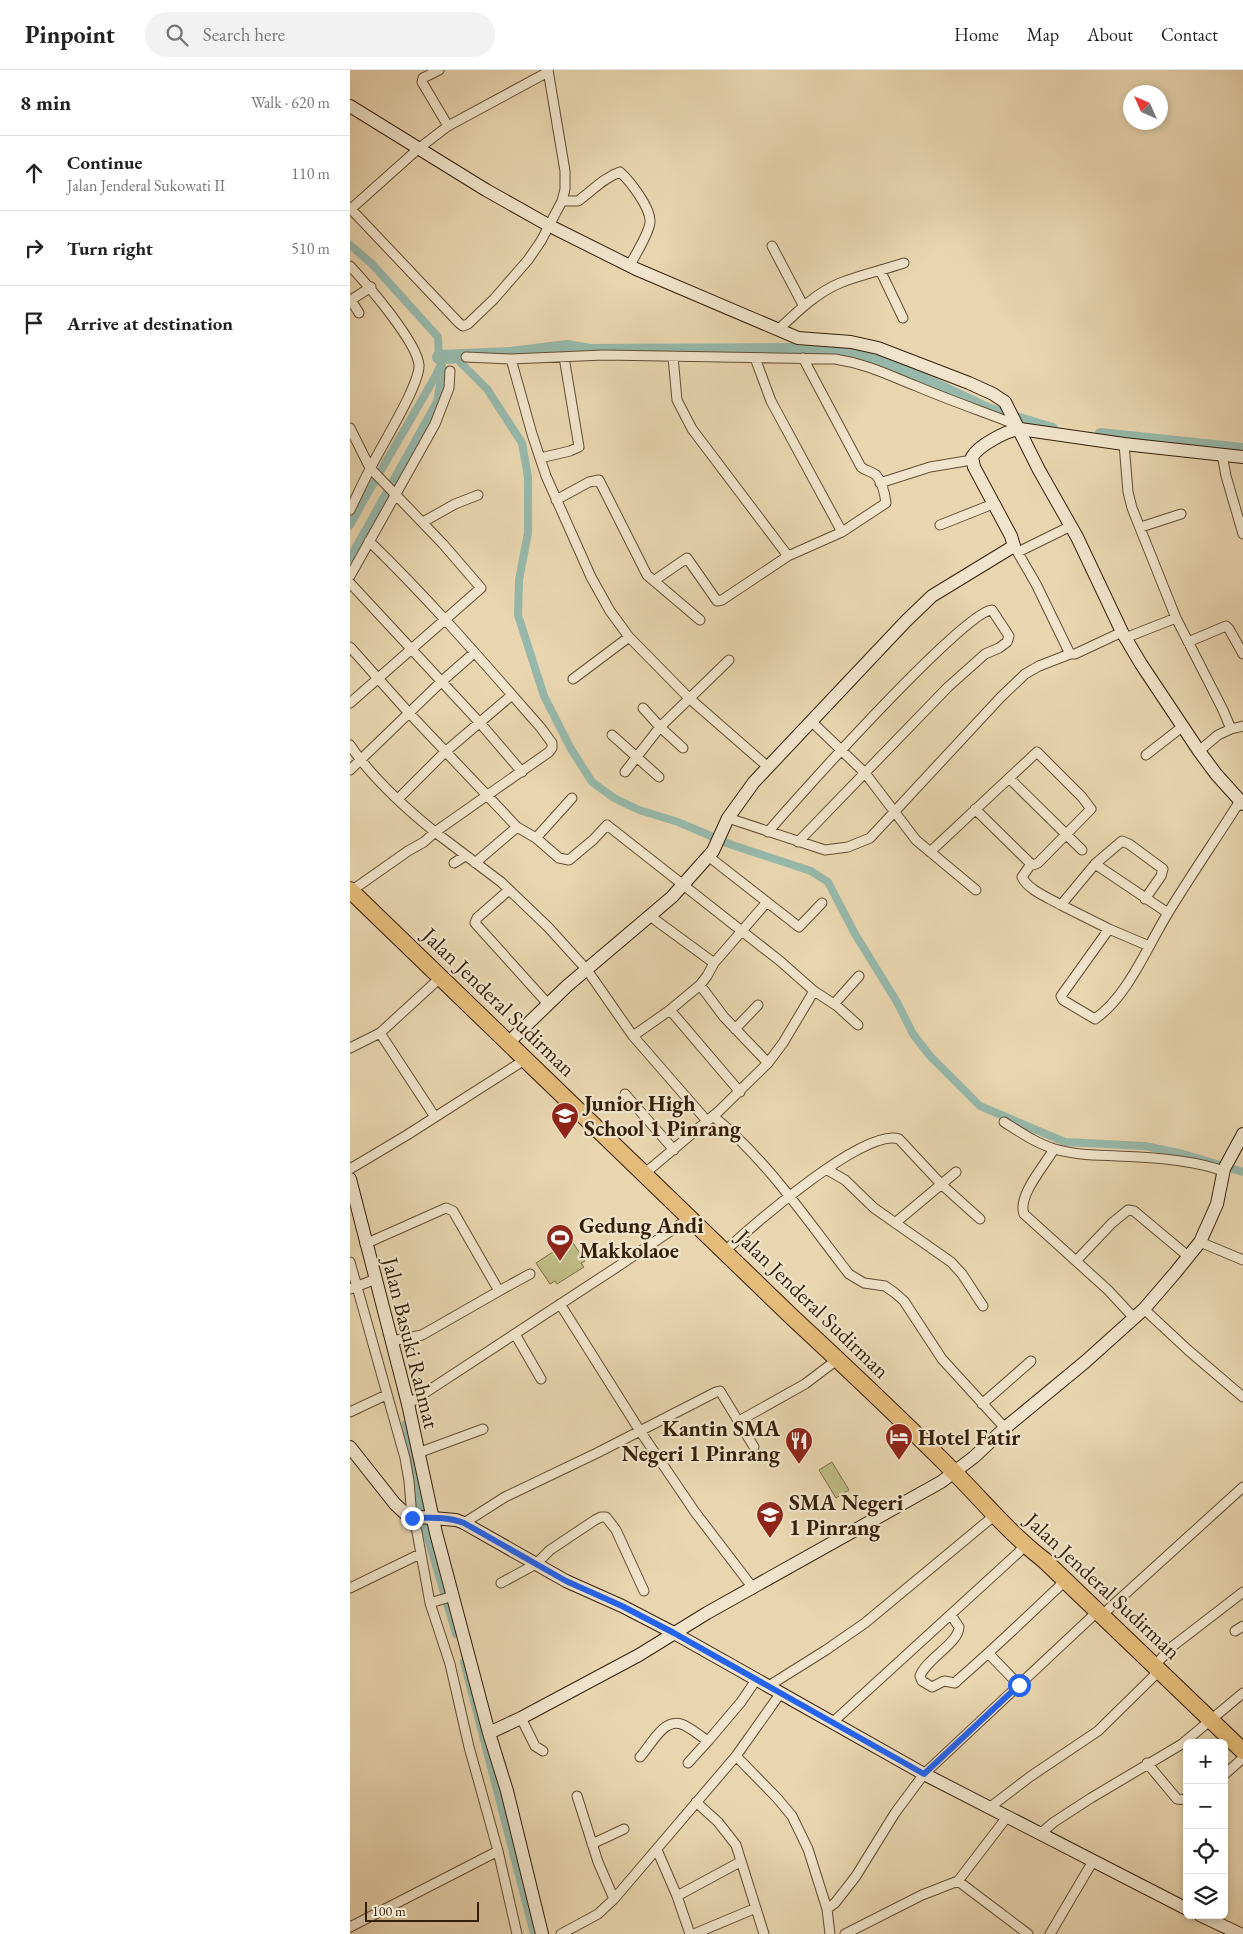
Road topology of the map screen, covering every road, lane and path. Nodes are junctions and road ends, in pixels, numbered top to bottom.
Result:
1 (439, 70) edge
2 (548, 71) edge
3 (350, 106) edge
4 (448, 126) junction
5 (418, 149) junction
6 (566, 202) junction
7 (351, 208) edge
8 (554, 228) junction
9 (772, 246) dead end
10 (904, 263) dead end
11 (350, 266) edge
12 (630, 266) junction
13 (880, 270) junction
14 (371, 287) junction
15 (804, 306) junction
16 (359, 314) dead end
17 (903, 318) dead end
18 (778, 330) junction
19 (673, 356) junction
20 (466, 357) dead end
21 (564, 357) junction
22 (755, 358) junction
23 (803, 358) junction
24 (510, 359) junction
25 (450, 371) dead end
26 (1017, 424) junction
27 (351, 431) edge
28 (1124, 444) junction
29 (1222, 454) junction
30 (1243, 457) edge
31 (540, 458) junction
32 (972, 460) junction
33 (370, 468) junction
34 (880, 483) junction
35 (395, 494) junction
36 (478, 495) dead end
37 (556, 500) junction
38 (993, 504) junction
39 (350, 510) edge
40 (1181, 514) dead end
41 (422, 522) junction
42 (940, 525) dead end
43 (1071, 526) junction
44 (1141, 528) junction
45 (842, 532) junction
46 (1243, 534) edge
47 (370, 541) junction
48 (1016, 549) junction
49 (788, 556) junction
50 (350, 576) edge
51 (655, 580) junction
52 (350, 583) edge
53 (1176, 618) junction
54 (446, 620) junction
55 (700, 620) dead end
56 (1124, 635) junction
57 (629, 638) junction
58 (1188, 642) junction
59 (350, 647) edge
60 (412, 649) junction
61 (474, 654) junction
62 (1070, 654) junction
63 (1243, 654) edge
64 (729, 660) dead end
65 (378, 678) junction
66 (573, 679) dead end
67 (442, 682) junction
68 (512, 695) junction
69 (689, 698) junction
70 (350, 703) edge
71 (643, 708) dead end
72 (409, 713) junction
73 (811, 721) junction
74 (480, 723) junction
75 (1243, 726) edge
76 (660, 727) junction
77 (1182, 727) junction
78 (1231, 728) junction
79 (612, 735) dead end
80 (350, 745) edge
81 (683, 748) dead end
82 (842, 751) junction
83 (1199, 751) junction
84 (445, 752) junction
85 (1146, 755) dead end
86 (637, 756) junction
87 (361, 761) junction
88 (768, 767) junction
89 (350, 770) edge
90 (522, 772) junction
91 (625, 772) dead end
92 (865, 773) junction
93 (659, 777) dead end
94 (1009, 778) junction
95 (485, 796) junction
96 (398, 798) junction
97 (572, 798) dead end
98 (1242, 803) edge
99 (975, 809) junction
100 (895, 812) junction
101 (727, 821) junction
102 (517, 827) junction
103 (435, 832) junction
104 (768, 832) junction
105 (1065, 835) junction
106 (536, 838) junction
107 (798, 842) junction
108 (1082, 850) dead end
109 (712, 851) junction
110 (930, 852) junction
111 (465, 856) junction
112 (454, 863) dead end
113 (475, 863) junction
114 (1031, 864) junction
115 (1096, 864) junction
116 (683, 885) junction
117 (509, 890) junction
118 (976, 890) dead end
119 (351, 891) edge
120 (1145, 899) junction
121 (767, 902) junction
122 (822, 903) dead end
123 (1061, 905) junction
124 (1168, 913) junction
125 (650, 916) junction
126 (1109, 929) junction
127 (740, 930) junction
128 (1149, 946) junction
129 (714, 963) junction
130 (587, 970) junction
131 (859, 976) dead end
132 (441, 977) junction
133 (700, 985) junction
134 (814, 991) junction
135 (548, 1004) junction
136 (834, 1004) junction
137 (758, 1005) dead end
138 (670, 1010) junction
139 (858, 1025) dead end
140 (735, 1029) junction
141 (380, 1033) junction
142 (633, 1036) junction
143 (509, 1042) junction
144 (350, 1048) edge
145 (526, 1059) junction
146 (768, 1063) junction
147 (740, 1092) junction
148 (625, 1094) dead end
149 (435, 1116) junction
150 (710, 1118) junction
151 (1004, 1122) dead end
152 (1241, 1136) edge
153 (1054, 1149) junction
154 (674, 1150) junction
155 (350, 1169) edge
156 (826, 1169) junction
157 (1218, 1169) junction
158 (956, 1172) dead end
159 (644, 1174) junction
160 (350, 1179) edge
161 (941, 1184) junction
162 (791, 1197) junction
163 (980, 1219) dead end
164 (684, 1221) junction
165 (895, 1223) junction
166 (1200, 1242) junction
167 (365, 1244) junction
168 (725, 1251) junction
169 (1189, 1257) junction
170 (1243, 1260) edge
171 (1076, 1261) junction
172 (350, 1262) edge
173 (530, 1274) dead end
174 (373, 1280) junction
175 (355, 1287) edge
176 (499, 1291) junction
177 (560, 1304) junction
178 (983, 1306) dead end
179 (1144, 1309) junction
180 (1134, 1318) junction
181 (515, 1334) junction
182 (392, 1341) junction
183 (838, 1358) junction
184 (1031, 1361) dead end
185 (541, 1379) dead end
186 (386, 1395) junction
187 (1243, 1397) edge
188 (408, 1404) junction
189 (982, 1404) junction
190 (350, 1412) edge
191 (739, 1421) junction
192 (1005, 1428) junction
193 (484, 1429) dead end
194 (640, 1431) junction
195 (350, 1447) edge
196 (754, 1447) dead end
197 (418, 1453) junction
198 (954, 1473) junction
199 (1243, 1487) edge
200 (995, 1515) junction
201 (422, 1517) junction
202 (464, 1523) junction
203 (1024, 1545) junction
204 (420, 1554) junction
205 (536, 1564) junction
206 (1066, 1581) junction
207 (501, 1583) dead end
208 (350, 1588) edge
209 (753, 1588) junction
210 (644, 1591) dead end
211 (1243, 1592) edge
212 (450, 1597) junction
213 (433, 1602) junction
214 (1100, 1613) junction
215 (951, 1615) junction
216 (674, 1633) junction
217 (989, 1654) junction
218 (1157, 1667) junction
219 (756, 1680) junction
220 (1019, 1685) junction
221 (767, 1687) junction
222 (1243, 1693) edge
223 (780, 1694) junction
224 (521, 1718) junction
225 (1212, 1720) junction
226 (833, 1722) junction
227 (489, 1732) junction
228 (708, 1741) junction
229 (1242, 1749) edge
230 (543, 1751) dead end
231 (736, 1756) junction
232 (640, 1757) dead end
233 (688, 1763) dead end
234 (1148, 1763) junction
235 (1228, 1769) edge
236 (924, 1774) junction
237 (577, 1796) dead end
238 (1183, 1799) edge
239 (696, 1802) junction
240 (989, 1808) junction
241 (1007, 1817) junction
242 (624, 1829) dead end
243 (1040, 1834) junction
244 (592, 1844) junction
245 (657, 1850) junction
246 (498, 1851) junction
247 (1093, 1861) junction
248 (740, 1862) junction
249 (958, 1882) junction
250 (677, 1896) junction
251 (614, 1899) junction
252 (1183, 1907) edge
253 (756, 1908) junction
254 (827, 1909) junction
255 (1208, 1919) edge
256 (350, 1927) edge
257 (517, 1934) edge
258 (542, 1934) edge
259 (561, 1934) edge
260 (690, 1934) edge
261 (694, 1934) edge
262 (764, 1934) edge
263 (830, 1934) edge
264 (845, 1934) edge
265 (1028, 1934) edge
266 (1050, 1934) edge
267 (1240, 1934) edge

1 - 4 street
2 - 4 street
2 - 6 street
3 - 5 street
4 - 5 street
5 - 7 street
5 - 8 street
6 - 8 street
6 - 12 street
7 - 8 street
8 - 12 street
9 - 15 street
10 - 13 street
11 - 14 street
12 - 18 street
13 - 15 street
13 - 17 street
14 - 16 street
14 - 33 street
15 - 18 street
18 - 26 street
19 - 21 street
19 - 22 street
19 - 49 street
20 - 24 street
21 - 24 street
21 - 31 street
22 - 23 street
22 - 45 street
23 - 26 street
23 - 34 street
24 - 31 street
25 - 35 street
26 - 28 street
26 - 32 street
26 - 43 street
27 - 33 street
28 - 29 street
28 - 44 street
29 - 30 street
29 - 46 street
31 - 37 street
32 - 34 street
32 - 38 street
33 - 35 street
33 - 39 street
34 - 45 street
35 - 41 street
35 - 47 street
36 - 41 street
37 - 51 street
37 - 57 street
38 - 42 street
38 - 48 street
40 - 44 street
41 - 54 street
43 - 48 street
43 - 56 street
44 - 53 street
45 - 49 street
47 - 50 street
47 - 54 street
48 - 62 street
48 - 73 street
49 - 51 street
51 - 55 street
52 - 60 street
53 - 56 street
53 - 58 street
54 - 60 street
54 - 61 street
56 - 62 street
56 - 77 street
57 - 66 street
57 - 69 street
58 - 63 street
58 - 78 street
59 - 65 street
60 - 65 street
60 - 67 street
61 - 67 street
61 - 68 street
62 - 100 street
64 - 69 street
65 - 70 street
65 - 72 street
67 - 72 street
67 - 74 street
68 - 74 street
68 - 90 street
69 - 76 street
69 - 88 street
71 - 76 street
72 - 84 street
72 - 87 street
73 - 82 street
73 - 88 street
74 - 84 street
74 - 90 street
75 - 78 street
76 - 81 street
76 - 86 street
77 - 83 street
77 - 85 street
78 - 83 street
79 - 86 street
80 - 87 street
82 - 92 street
82 - 92 street
82 - 104 street
83 - 98 street
84 - 95 street
84 - 96 street
86 - 91 street
86 - 93 street
87 - 89 street
87 - 96 street
88 - 101 street
90 - 95 street
92 - 100 street
92 - 107 street
94 - 99 street
94 - 105 street
94 - 105 street
95 - 102 street
95 - 103 street
96 - 103 street
97 - 106 street
98 - 124 street
99 - 110 street
99 - 114 street
100 - 107 street
100 - 110 street
101 - 104 street
101 - 109 street
102 - 106 street
102 - 113 street
103 - 111 street
103 - 119 street
104 - 107 street
105 - 108 street
105 - 114 street
106 - 116 street
109 - 116 street
109 - 121 street
110 - 118 street
111 - 112 street
111 - 113 street
113 - 117 street
114 - 123 street
115 - 120 street
115 - 120 street
115 - 123 street
116 - 125 street
116 - 127 street
117 - 130 street
117 - 135 street
119 - 132 highway, Jalan Jenderal Sudirman
120 - 124 street
121 - 122 street
121 - 127 street
123 - 126 street
124 - 128 street
125 - 129 street
125 - 130 street
126 - 128 street
126 - 128 street
127 - 129 street
127 - 134 street
129 - 133 street
130 - 135 street
130 - 142 street
131 - 136 street
132 - 141 street
132 - 143 highway, Jalan Jenderal Sudirman
133 - 138 street
133 - 140 street
134 - 136 street
134 - 146 street
135 - 143 street
136 - 139 street
137 - 140 street
138 - 142 street
138 - 147 street
140 - 146 street
141 - 144 street
141 - 149 street
142 - 150 street
143 - 145 highway, Jalan Jenderal Sudirman
145 - 149 street
145 - 159 highway, Jalan Jenderal Sudirman
146 - 147 street
147 - 150 street
148 - 154 street
149 - 155 street
150 - 154 street
150 - 162 street
151 - 153 street
152 - 157 street
153 - 157 street
153 - 171 street
154 - 159 street
156 - 161 street
156 - 162 street
156 - 165 street
157 - 166 street
158 - 161 street
159 - 164 highway, Jalan Jenderal Sudirman
160 - 167 street, Jalan Basuki Rahmat
161 - 163 street
161 - 165 street
162 - 168 street
162 - 189 street
164 - 168 highway, Jalan Jenderal Sudirman
164 - 177 street
165 - 178 street
166 - 169 street
166 - 170 street
167 - 174 street, Jalan Basuki Rahmat
167 - 176 street
168 - 183 highway, Jalan Jenderal Sudirman
169 - 171 street
169 - 179 street
171 - 180 street
172 - 175 street
173 - 176 street
174 - 175 street
174 - 182 street, Jalan Basuki Rahmat
175 - 186 street
176 - 182 street
177 - 181 street
177 - 194 street
179 - 180 street
179 - 187 street
180 - 192 street
181 - 185 street
181 - 188 street
182 - 188 street, Jalan Basuki Rahmat
183 - 191 street
183 - 198 highway, Jalan Jenderal Sudirman
184 - 189 street
186 - 190 street
186 - 201 street
188 - 197 street, Jalan Basuki Rahmat
189 - 192 street
191 - 194 street
191 - 196 street
192 - 198 street
193 - 197 street
194 - 202 street
194 - 209 street
195 - 201 street
197 - 201 street, Jalan Basuki Rahmat
198 - 200 highway, Jalan Jenderal Sudirman
198 - 209 street
199 - 214 street
200 - 203 highway, Jalan Jenderal Sudirman
200 - 221 street
201 - 202 street
201 - 204 street
201 - 212 street, Jalan Basuki Rahmat
202 - 205 street
203 - 206 highway, Jalan Jenderal Sudirman
203 - 215 street
204 - 208 street
204 - 213 street
205 - 207 street
205 - 210 street
205 - 216 street
206 - 214 highway, Jalan Jenderal Sudirman
206 - 217 street
209 - 216 street
211 - 218 street
212 - 213 street
212 - 227 street, Jalan Basuki Rahmat
213 - 246 street
214 - 218 highway, Jalan Jenderal Sudirman
214 - 220 street
215 - 217 street
215 - 226 street
216 - 219 street
216 - 224 street
217 - 220 street
218 - 225 highway, Jalan Jenderal Sudirman
218 - 240 street
219 - 221 street
219 - 228 street
220 - 236 street
221 - 223 street
222 - 225 street
223 - 226 street
223 - 231 street
224 - 227 street
224 - 230 street
225 - 229 highway, Jalan Jenderal Sudirman
225 - 234 street
226 - 236 street
227 - 258 street, Jalan Basuki Rahmat
228 - 232 street
228 - 233 street
229 - 235 street
231 - 239 street
231 - 254 street
234 - 238 street
234 - 243 street
236 - 240 street
236 - 254 street
237 - 244 street
239 - 245 street
239 - 248 street
240 - 241 street
241 - 243 street
241 - 249 street
242 - 244 street
243 - 247 street
244 - 251 street
245 - 250 street
245 - 251 street
246 - 256 street
246 - 257 street
247 - 252 street
247 - 266 street
248 - 250 street
248 - 253 street
249 - 264 street
249 - 265 street
250 - 260 street
251 - 259 street
253 - 261 street
253 - 262 street
254 - 263 street
255 - 267 street

